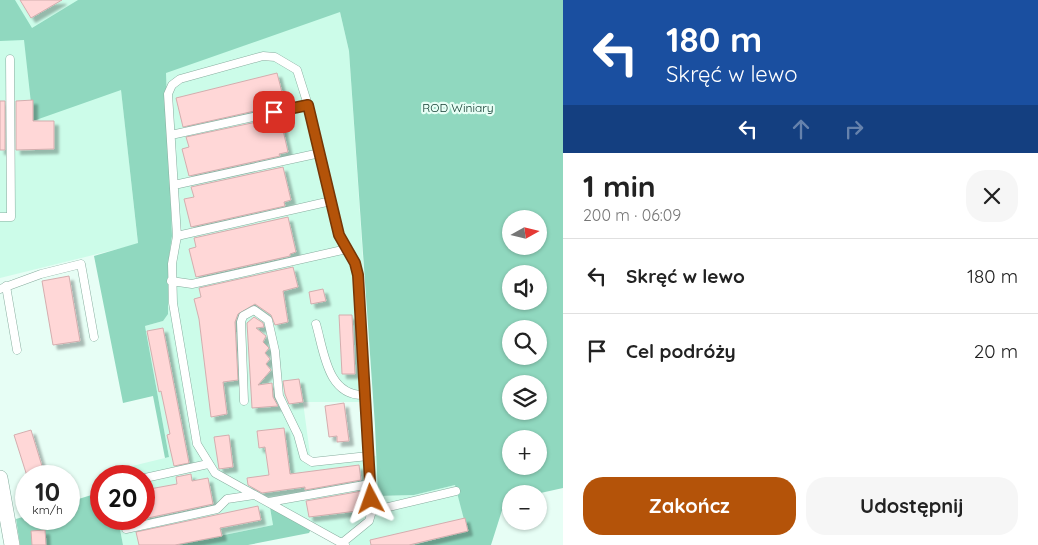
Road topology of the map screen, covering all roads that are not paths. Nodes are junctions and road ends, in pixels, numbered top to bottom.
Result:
1 (10, 59) dead end
2 (308, 105) junction
3 (171, 135) junction
4 (320, 153) junction
5 (174, 185) junction
6 (331, 201) junction
7 (0, 217) edge
8 (177, 236) junction
9 (346, 249) junction
10 (171, 281) junction
11 (3, 287) edge
12 (316, 324) dead end
13 (94, 337) dead end
14 (17, 350) dead end
15 (364, 394) junction
16 (244, 401) dead end
17 (368, 456) junction
18 (208, 464) junction
19 (155, 476) edge
20 (0, 478) edge
21 (370, 484) junction
22 (456, 491) dead end
23 (254, 495) junction
24 (269, 502) junction
25 (372, 511) junction
26 (155, 523) edge
27 (343, 544) edge
28 (12, 545) edge

1 - 7 lane
2 - 3 lane
2 - 3 lane
2 - 4 lane
3 - 5 lane
4 - 5 lane
4 - 6 lane
5 - 8 lane
6 - 8 lane
6 - 9 lane
8 - 10 lane
9 - 10 lane
9 - 15 lane
10 - 18 lane
11 - 13 lane
11 - 14 lane
12 - 15 lane
15 - 17 lane
16 - 17 lane
17 - 21 lane
18 - 19 lane
18 - 23 lane
20 - 28 street
21 - 24 lane
21 - 25 lane
22 - 25 lane
23 - 24 lane
23 - 26 lane
24 - 27 lane
25 - 27 lane

